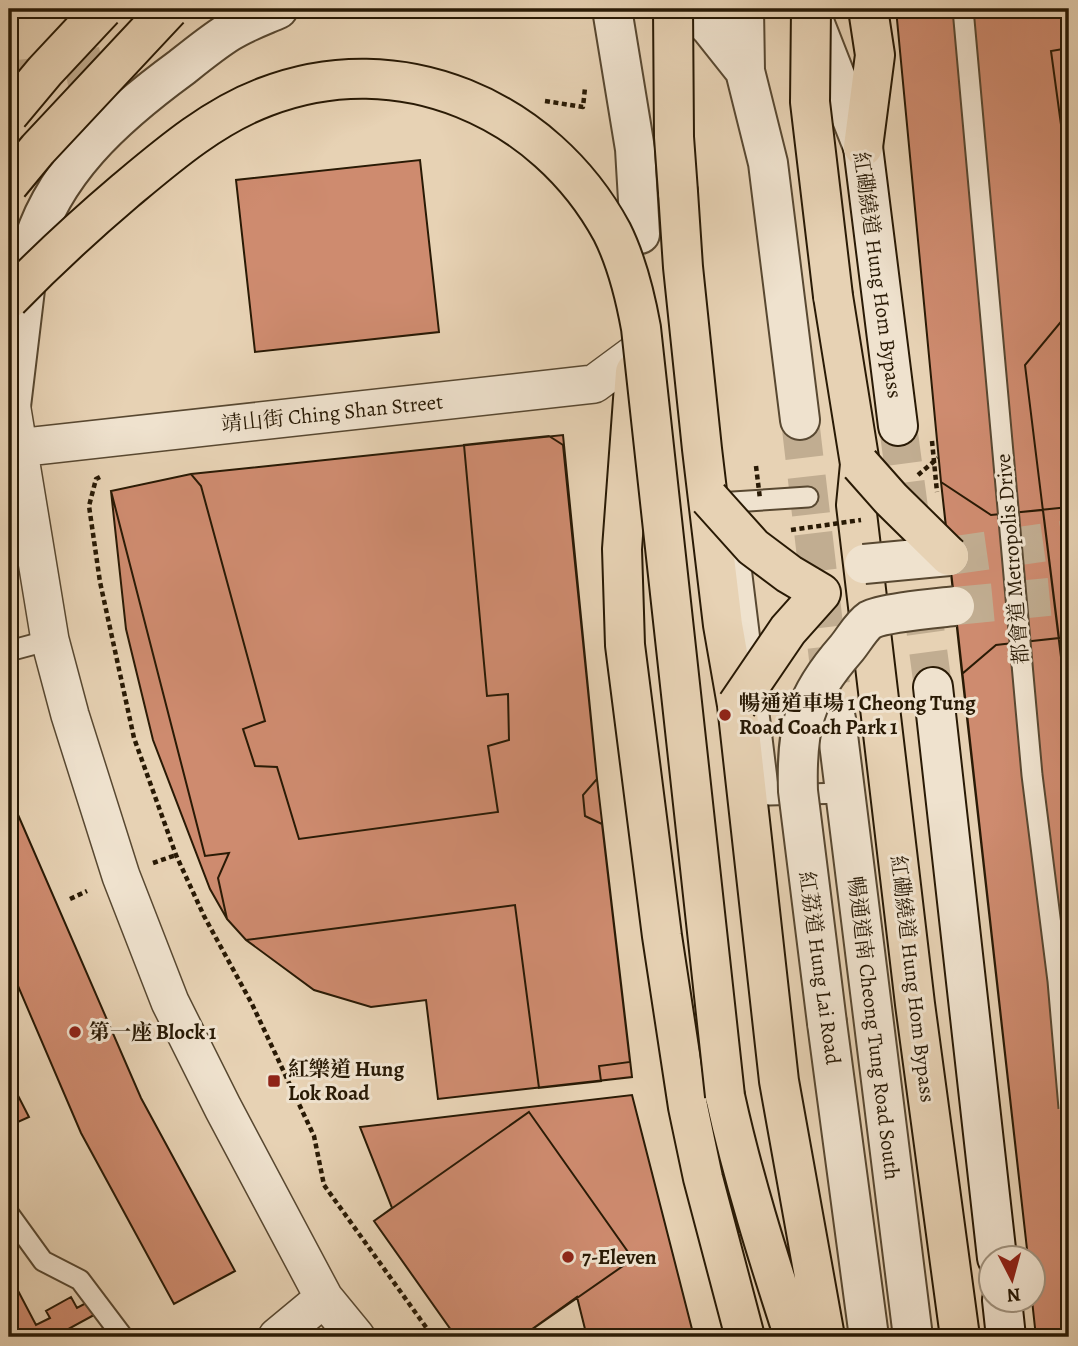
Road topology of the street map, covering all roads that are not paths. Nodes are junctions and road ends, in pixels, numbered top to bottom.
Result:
1 (103, 9) edge
2 (169, 9) edge
3 (278, 9) edge
4 (612, 9) edge
5 (673, 9) edge
6 (691, 9) edge
7 (744, 9) edge
8 (810, 9) edge
9 (868, 9) edge
10 (963, 9) edge
11 (230, 31) junction
12 (135, 59) tunnel mouth
13 (745, 71) junction
14 (9, 114) edge
15 (863, 147) junction
16 (9, 184) edge
17 (640, 234) dead end
18 (9, 299) edge
19 (636, 362) joint
20 (10, 399) edge
21 (800, 420) tunnel mouth
22 (898, 426) tunnel mouth
23 (18, 448) junction
24 (860, 464) junction
25 (808, 497) dead end
26 (709, 498) junction
27 (949, 556) joint
28 (864, 564) junction
29 (821, 593) junction
30 (955, 606) tunnel mouth
31 (871, 620) junction
32 (50, 640) junction
33 (9, 651) edge
34 (933, 687) tunnel mouth
35 (737, 705) junction
36 (836, 719) tunnel mouth
37 (844, 793) junction
38 (1069, 1108) edge
39 (9, 1214) edge
40 (995, 1244) edge
41 (324, 1298) junction
42 (1004, 1314) edge
43 (123, 1337) edge
44 (276, 1337) edge
45 (356, 1337) edge
46 (745, 1337) edge
47 (794, 1337) edge
48 (825, 1337) edge
49 (869, 1337) edge
50 (913, 1337) edge
51 (960, 1337) edge
52 (1006, 1337) edge

1 - 14 main road, bridge
2 - 16 main road, bridge
3 - 11 street
4 - 17 street
5 - 26 main road, bridge
6 - 13 street
7 - 13 street
8 - 15 street, 紅磡繞道 Hung Hom Bypass
8 - 24 main road, 紅磡繞道 Hung Hom Bypass, bridge
9 - 15 main road
10 - 38 lane, 都會道 Metropolis Drive, bridge
11 - 12 street
11 - 20 street
13 - 21 street
15 - 22 street, 紅磡繞道 Hung Hom Bypass
18 - 47 main road, bridge
19 - 23 street, 靖山街 Ching Shan Street
19 - 46 main road
20 - 23 street
23 - 32 street
24 - 27 main road, bridge
24 - 28 main road, 紅磡繞道 Hung Hom Bypass
25 - 37 lane
26 - 29 main road, bridge
26 - 35 main road
27 - 28 street, bridge
28 - 29 main road
28 - 31 main road, 紅磡繞道 Hung Hom Bypass
29 - 31 main road
29 - 35 main road, bridge
30 - 31 street, bridge
31 - 49 street, 紅荔道 Hung Lai Road, bridge
31 - 51 main road, 紅磡繞道 Hung Hom Bypass
32 - 33 lane
32 - 41 street
34 - 40 street
35 - 48 main road
36 - 37 street, 暢通道南 Cheong Tung Road South
37 - 50 street, 暢通道南 Cheong Tung Road South
39 - 43 lane
41 - 44 street
41 - 45 street
42 - 52 street

